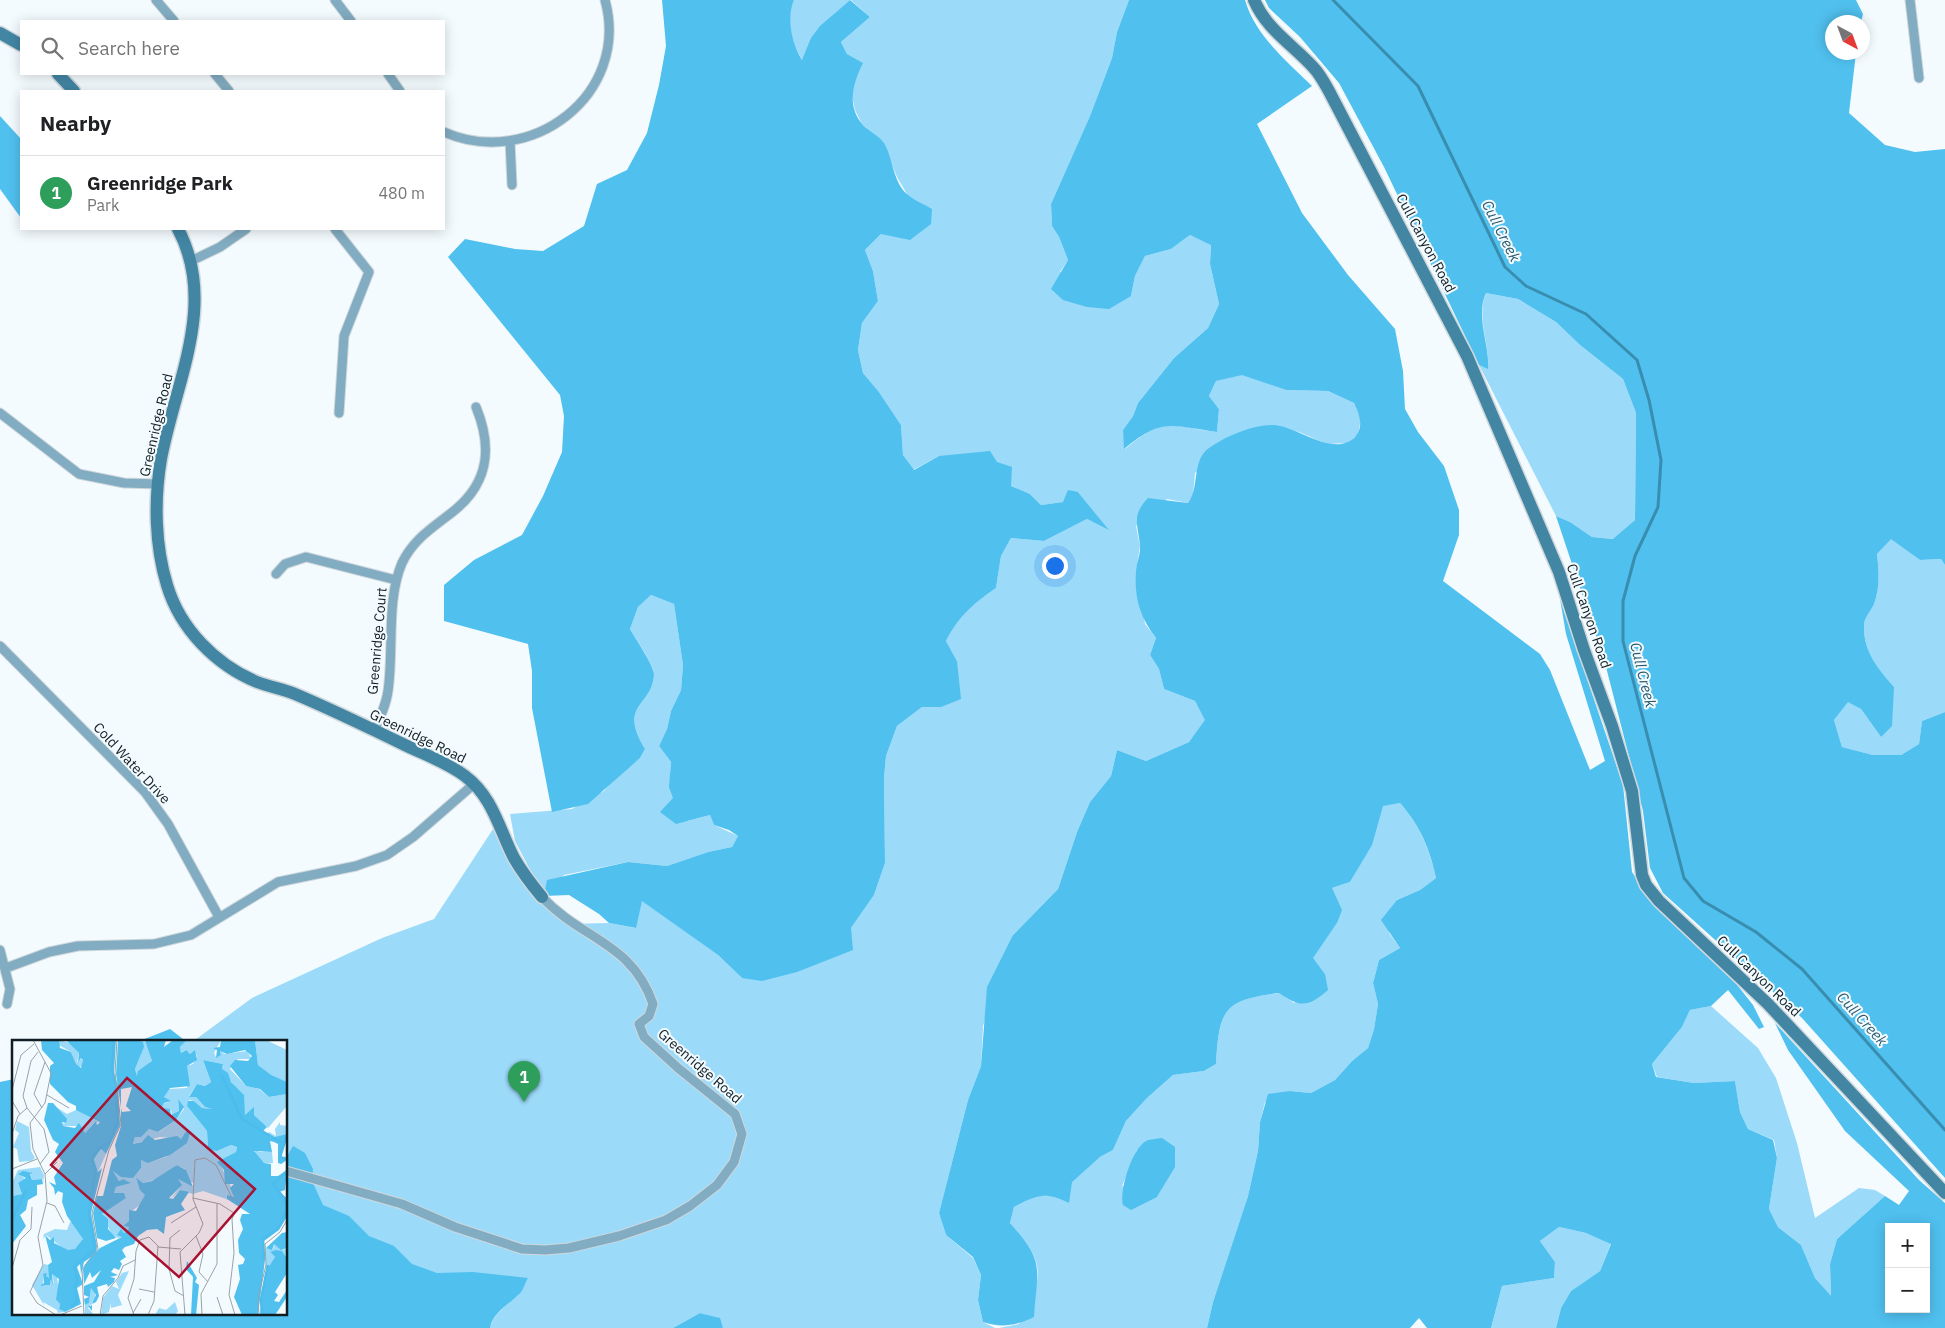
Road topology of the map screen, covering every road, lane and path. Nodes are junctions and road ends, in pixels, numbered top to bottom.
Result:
1 (156, 0) edge
2 (336, 0) edge
3 (605, 0) edge
4 (1254, 0) edge
5 (1910, 0) edge
6 (173, 20) edge
7 (350, 20) edge
8 (0, 33) edge
9 (20, 44) edge
10 (59, 75) edge
11 (216, 75) edge
12 (389, 75) edge
13 (1919, 78) dead end
14 (73, 90) edge
15 (228, 90) edge
16 (399, 90) edge
17 (445, 132) edge
18 (510, 141) junction
19 (512, 185) dead end
20 (178, 230) edge
21 (245, 230) edge
22 (336, 230) edge
23 (191, 261) junction
24 (476, 407) dead end
25 (339, 412) dead end
26 (0, 413) edge
27 (158, 484) junction
28 (276, 574) dead end
29 (396, 580) junction
30 (0, 646) edge
31 (374, 731) junction
32 (474, 784) junction
33 (542, 897) joint
34 (219, 917) junction
35 (0, 950) edge
36 (6, 968) junction
37 (7, 1004) dead end
38 (288, 1173) edge
39 (1945, 1193) edge

1 - 6 street
2 - 7 street
3 - 18 street
4 - 39 street, Cull Canyon Road
5 - 13 street
8 - 9 street
10 - 14 street
11 - 15 street
12 - 16 street
17 - 18 street
18 - 19 street
20 - 23 street, Greenridge Road
21 - 23 street
22 - 25 street
23 - 27 street, Greenridge Road
24 - 29 street, Greenridge Court
26 - 27 street
27 - 31 street, Greenridge Road
28 - 29 street
29 - 31 street, Greenridge Court
30 - 34 street, Cold Water Drive
31 - 32 street, Greenridge Road
32 - 33 street, Greenridge Road
32 - 34 street
33 - 38 street, Greenridge Road
34 - 36 street
35 - 36 street
36 - 37 street

